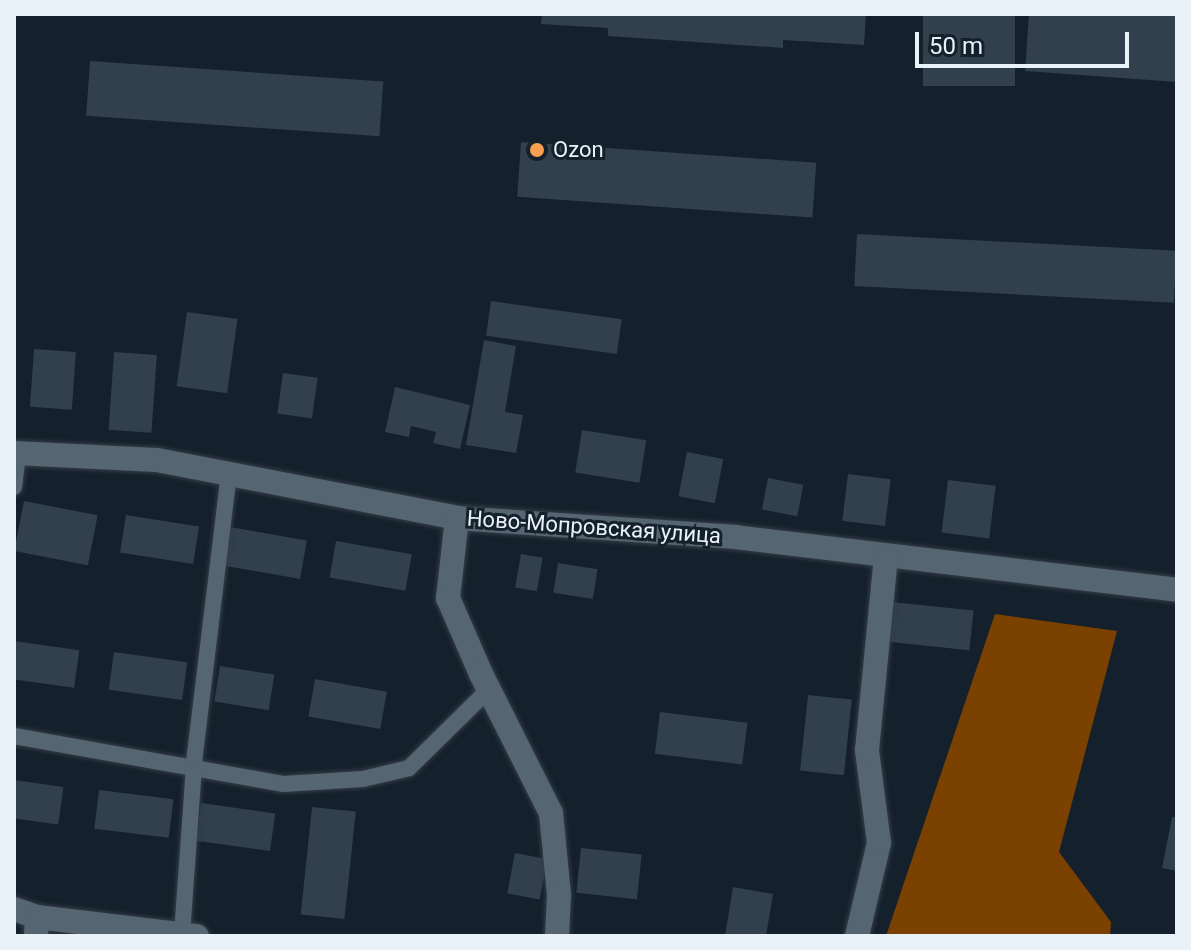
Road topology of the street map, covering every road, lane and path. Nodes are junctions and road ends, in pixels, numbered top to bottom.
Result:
1 (16, 453) edge
2 (229, 474) junction
3 (14, 487) edge
4 (457, 518) junction
5 (886, 556) junction
6 (1177, 590) edge
7 (489, 689) junction
8 (14, 736) edge
9 (194, 766) junction
10 (14, 909) edge
11 (37, 927) edge
12 (189, 935) edge
13 (557, 936) edge
14 (857, 936) edge

1 - 2 street, Ново-Мопровская улица
1 - 3 lane
2 - 4 street, Ново-Мопровская улица
2 - 9 lane
4 - 5 street, Ново-Мопровская улица
4 - 7 street
5 - 6 street, Ново-Мопровская улица
5 - 14 street
7 - 9 lane
7 - 13 street
8 - 9 lane
9 - 12 lane
10 - 11 street
11 - 12 street

